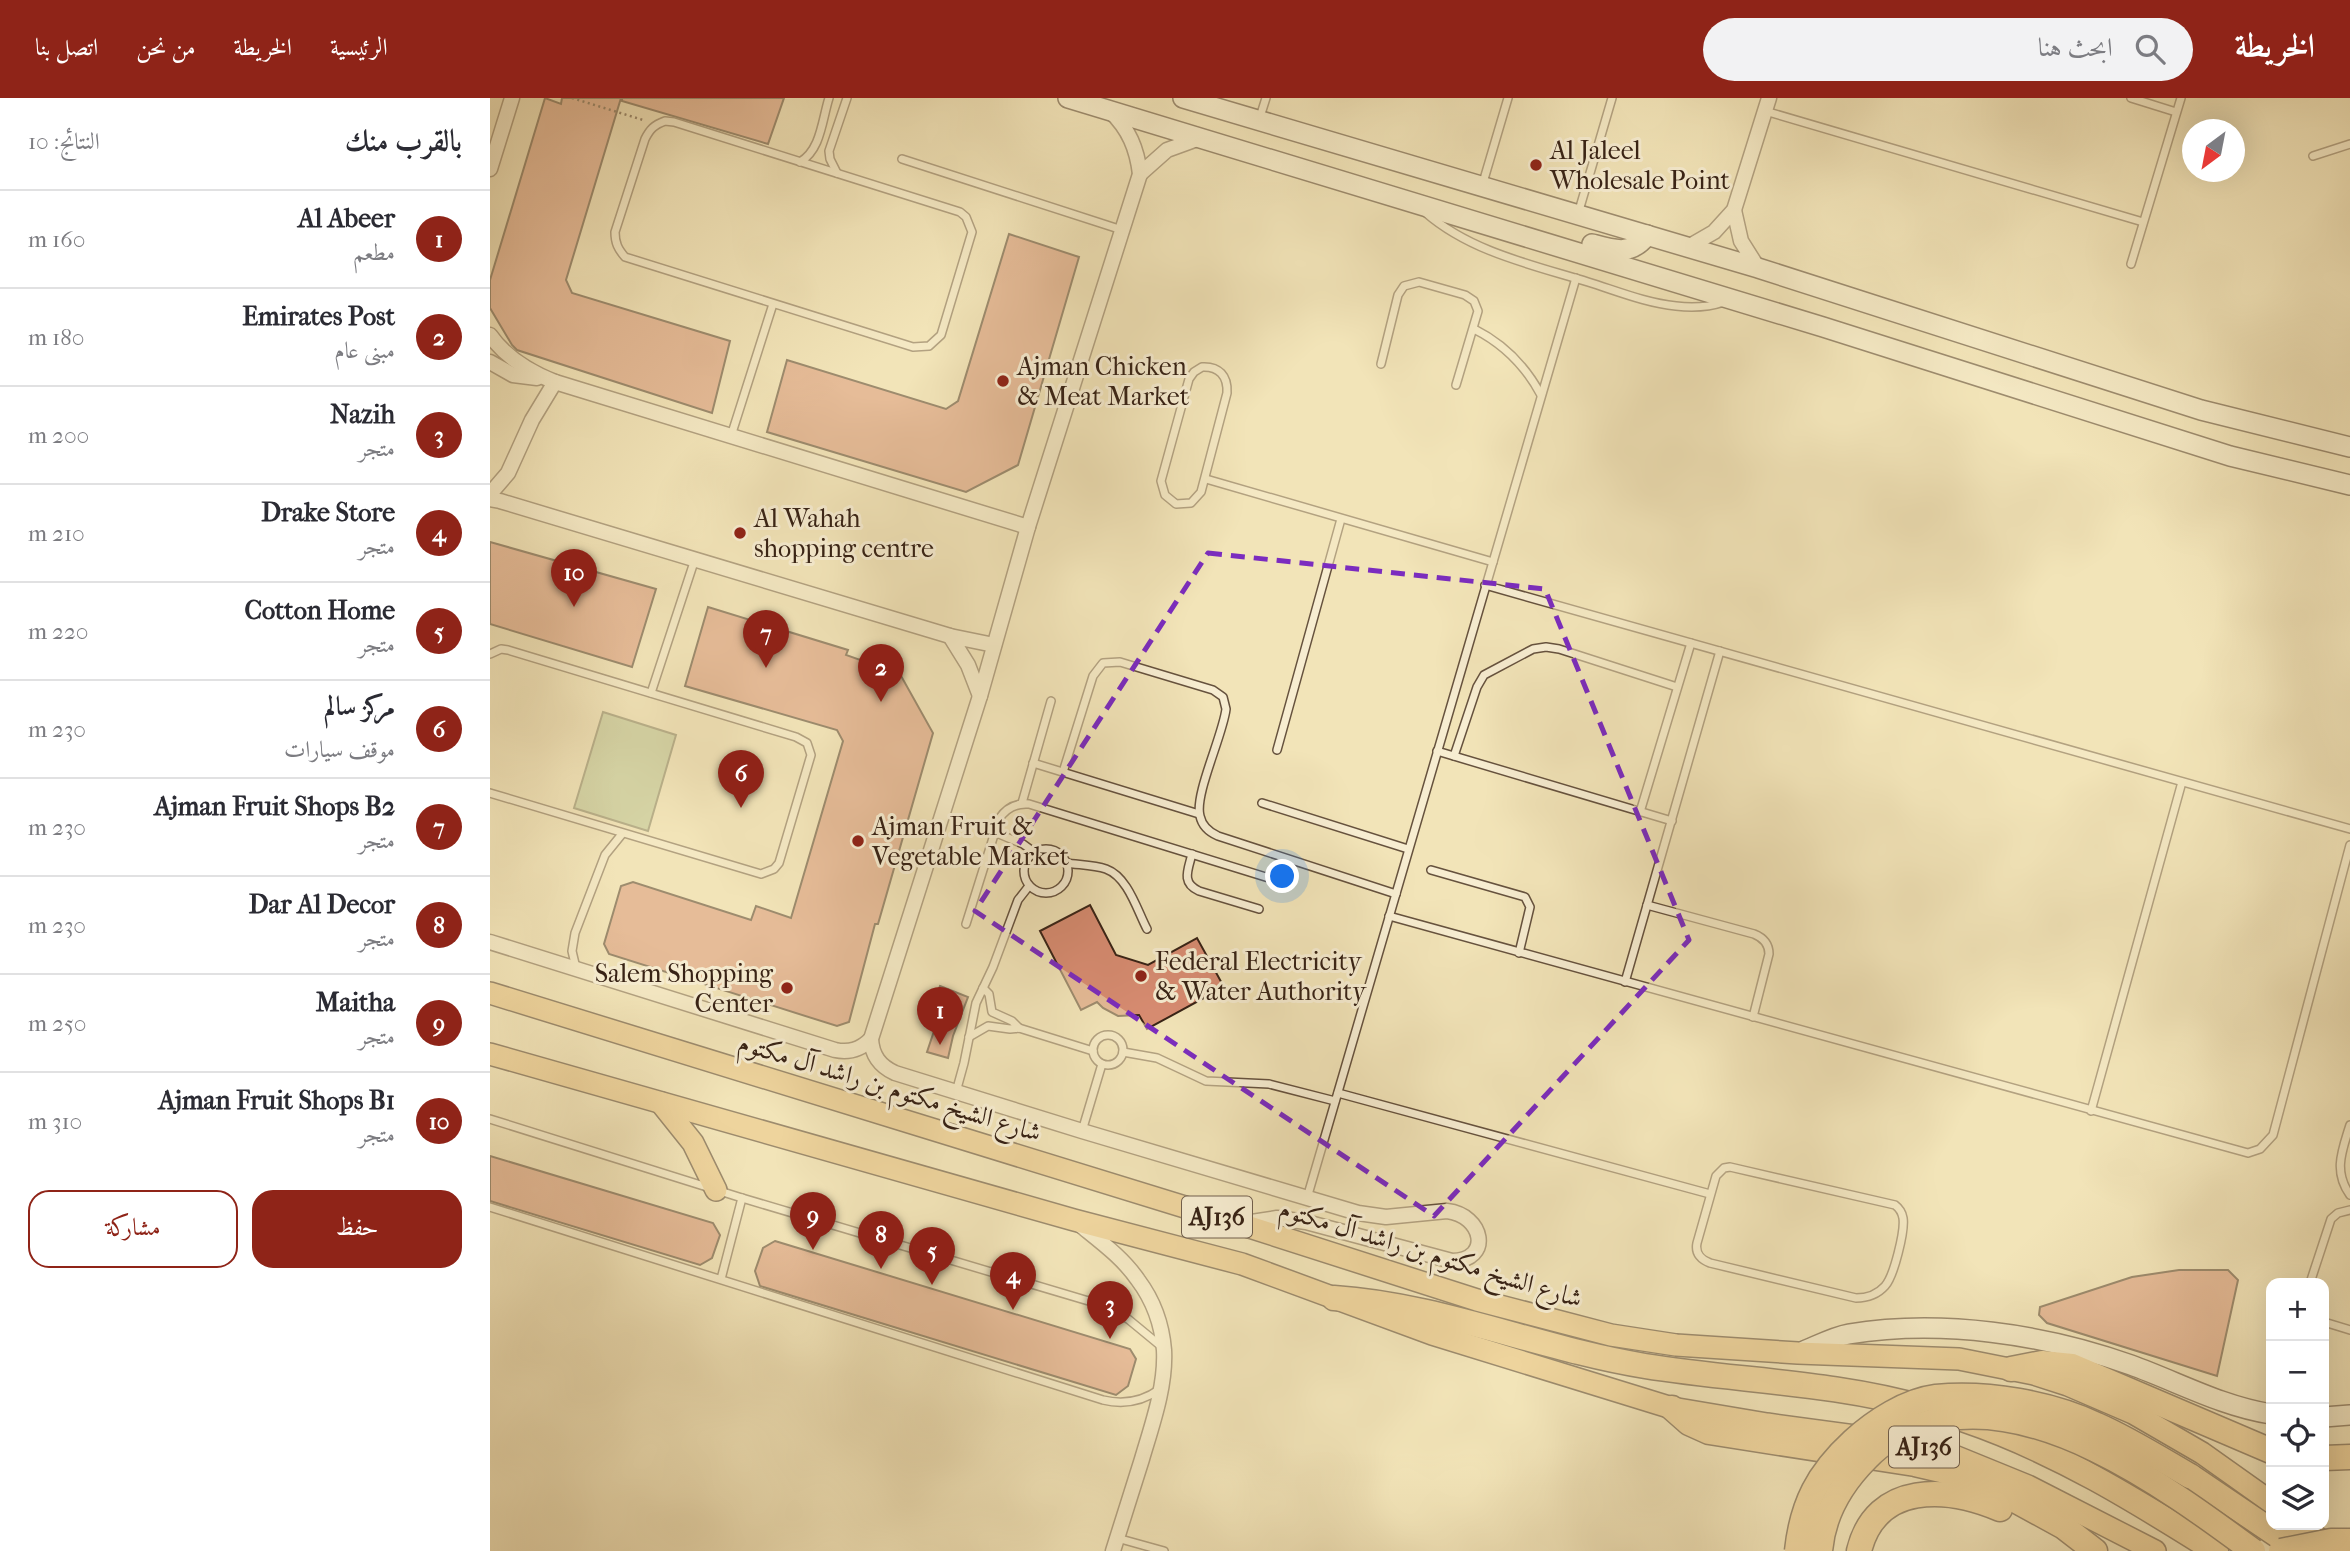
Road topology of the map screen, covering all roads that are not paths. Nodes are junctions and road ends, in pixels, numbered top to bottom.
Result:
1 (513, 98) edge
2 (829, 98) edge
3 (847, 98) edge
4 (1068, 98) edge
5 (1184, 98) edge
6 (1266, 98) edge
7 (1508, 98) edge
8 (1612, 98) edge
9 (2131, 98) edge
10 (2180, 98) edge
11 (1767, 104) edge
12 (1110, 111) junction
13 (2176, 112) junction
14 (1258, 121) junction
15 (1200, 138) junction
16 (2350, 144) edge
17 (2313, 156) dead end
18 (902, 159) dead end
19 (800, 162) junction
20 (490, 169) edge
21 (837, 174) junction
22 (1140, 174) junction
23 (1482, 187) junction
24 (1415, 203) junction
25 (1734, 210) junction
26 (1578, 215) junction
27 (1458, 217) junction
28 (2144, 222) junction
29 (1123, 230) junction
30 (1647, 235) junction
31 (1688, 247) junction
32 (2131, 264) dead end
33 (1758, 268) junction
34 (1576, 278) junction
35 (1733, 300) junction
36 (773, 303) junction
37 (1474, 328) junction
38 (490, 335) edge
39 (490, 362) edge
40 (1381, 364) dead end
41 (550, 380) junction
42 (1456, 384) dead end
43 (1541, 395) junction
44 (731, 436) junction
45 (2350, 447) edge
46 (1206, 479) junction
47 (2350, 485) edge
48 (490, 494) edge
49 (490, 499) edge
50 (1342, 519) junction
51 (1028, 527) junction
52 (695, 559) junction
53 (1493, 562) junction
54 (1485, 586) junction
55 (950, 636) junction
56 (1690, 643) junction
57 (994, 645) junction
58 (1720, 651) junction
59 (490, 654) edge
60 (1678, 687) junction
61 (652, 693) junction
62 (980, 696) junction
63 (1051, 701) dead end
64 (1277, 750) dead end
65 (1437, 751) junction
66 (1454, 756) junction
67 (1033, 763) junction
68 (1063, 772) junction
69 (2182, 782) junction
70 (490, 793) edge
71 (1021, 803) junction
72 (1262, 803) dead end
73 (1640, 812) junction
74 (1199, 814) junction
75 (1672, 821) junction
76 (2350, 829) edge
77 (994, 832) junction
78 (622, 834) junction
79 (2350, 845) edge
80 (1408, 849) junction
81 (1034, 852) junction
82 (1192, 855) junction
83 (1066, 863) junction
84 (1431, 870) dead end
85 (1272, 879) dead end
86 (1029, 886) junction
87 (1396, 894) junction
88 (1647, 905) junction
89 (1259, 909) dead end
90 (1389, 916) junction
91 (966, 923) dead end
92 (1147, 929) dead end
93 (490, 942) edge
94 (1519, 953) junction
95 (576, 969) junction
96 (1625, 982) junction
97 (983, 988) junction
98 (490, 993) edge
99 (1753, 1017) junction
100 (1019, 1028) junction
101 (969, 1037) junction
102 (871, 1039) junction
103 (1093, 1051) junction
104 (1123, 1052) junction
105 (490, 1054) edge
106 (1102, 1064) junction
107 (956, 1092) junction
108 (1336, 1097) junction
109 (661, 1103) junction
110 (2091, 1111) junction
111 (490, 1119) edge
112 (2350, 1125) edge
113 (1082, 1131) junction
114 (716, 1190) junction
115 (1710, 1194) junction
116 (2350, 1195) edge
117 (742, 1198) junction
118 (1307, 1198) junction
119 (490, 1207) edge
120 (2350, 1210) edge
121 (1074, 1220) junction
122 (1240, 1224) junction
123 (2312, 1278) edge
124 (721, 1279) junction
125 (1334, 1298) junction
126 (2329, 1324) edge
127 (2350, 1330) edge
128 (1164, 1349) junction
129 (1798, 1353) junction
130 (2011, 1369) junction
131 (1160, 1389) junction
132 (1672, 1408) junction
133 (2266, 1413) edge
134 (2350, 1415) edge
135 (2329, 1417) edge
136 (2266, 1449) edge
137 (2350, 1457) edge
138 (2329, 1458) edge
139 (2266, 1498) edge
140 (2064, 1527) junction
141 (2307, 1530) edge
142 (2350, 1541) edge
143 (1115, 1545) edge
144 (1164, 1551) edge
145 (1797, 1551) edge
146 (1820, 1551) edge
147 (1860, 1551) edge
148 (2095, 1551) edge
149 (2155, 1551) edge
150 (2216, 1551) edge
151 (2253, 1551) edge
152 (2281, 1551) edge
153 (2301, 1551) edge
154 (2336, 1551) edge

1 - 20 street
2 - 19 lane
3 - 21 lane
4 - 12 main road
5 - 14 main road
6 - 14 lane
7 - 23 lane
8 - 26 lane
9 - 13 lane
10 - 13 lane
11 - 25 street
11 - 28 lane
12 - 15 main road
12 - 22 street
13 - 28 lane
14 - 23 main road
15 - 22 street
15 - 24 main road
16 - 17 lane
18 - 29 lane
19 - 21 lane
19 - 36 lane
21 - 36 lane
22 - 29 street
23 - 26 main road
24 - 27 main road
24 - 34 lane
25 - 31 street
25 - 33 street
26 - 30 main road
27 - 30 main road
27 - 35 main road
28 - 32 lane
29 - 51 street
30 - 31 main road
31 - 33 main road
33 - 45 main road
34 - 35 lane
34 - 43 lane
35 - 47 main road
36 - 44 lane
37 - 40 lane
37 - 42 lane
37 - 43 lane
38 - 41 street
39 - 41 street
41 - 44 street
41 - 48 street
43 - 53 lane
44 - 51 street
46 - 46 lane
46 - 50 lane
49 - 52 street
50 - 53 lane
50 - 64 lane
51 - 57 street
52 - 55 street
52 - 61 lane
53 - 54 lane
54 - 56 lane
54 - 65 lane
55 - 57 street
55 - 62 street
56 - 58 lane
56 - 60 lane
57 - 62 street
58 - 69 lane
58 - 75 lane
59 - 61 lane
60 - 66 lane
60 - 73 lane
61 - 78 lane
62 - 102 street
63 - 67 lane
65 - 66 lane
65 - 80 lane
66 - 73 lane
67 - 68 lane
67 - 71 lane
68 - 74 lane
68 - 74 lane
69 - 76 lane
69 - 110 lane
70 - 78 lane
71 - 77 lane
71 - 82 lane
72 - 80 lane
73 - 75 lane
74 - 87 lane
75 - 88 lane
77 - 81 lane
77 - 91 lane
78 - 95 lane
79 - 110 lane
80 - 87 lane
81 - 83 lane
81 - 86 lane
82 - 85 lane
82 - 89 lane
83 - 86 lane
83 - 92 lane
84 - 94 lane
86 - 97 lane
87 - 90 lane
88 - 96 lane
88 - 99 lane
90 - 94 lane
90 - 108 lane
93 - 95 street
94 - 96 lane
95 - 102 street
96 - 99 lane
97 - 100 lane
97 - 101 lane
98 - 122 main road, شارع الشيخ مكتوم بن راشد آل مكتوم / AJ136
99 - 110 lane
100 - 101 lane
100 - 103 lane
101 - 107 lane
102 - 107 street
103 - 104 lane
103 - 106 lane
104 - 106 lane
104 - 108 lane
105 - 109 main road, AJ136
106 - 113 lane
107 - 113 street
108 - 115 lane
108 - 118 lane
109 - 114 main road
109 - 121 main road, AJ136
111 - 114 lane
112 - 116 lane
113 - 118 street
114 - 117 lane
115 - 115 lane
117 - 124 lane
117 - 128 lane
118 - 122 street
119 - 124 lane
120 - 123 lane
121 - 125 main road, AJ136
121 - 128 street
122 - 129 main road, شارع الشيخ مكتوم بن راشد آل مكتوم / AJ136
124 - 131 lane
125 - 132 main road, AJ136
125 - 150 highway
126 - 127 lane
128 - 131 street
129 - 130 main road, شارع الشيخ مكتوم بن راشد آل مكتوم / AJ136
129 - 133 main road
130 - 136 highway
130 - 139 main road, شارع الشيخ مكتوم بن راشد آل مكتوم / AJ136
131 - 143 street
132 - 140 highway
132 - 149 main road, AJ136
134 - 135 main road
137 - 138 highway
140 - 147 highway
140 - 148 highway
141 - 154 main road
142 - 152 highway, bridge
143 - 144 lane
145 - 153 highway, bridge
146 - 151 highway, bridge

